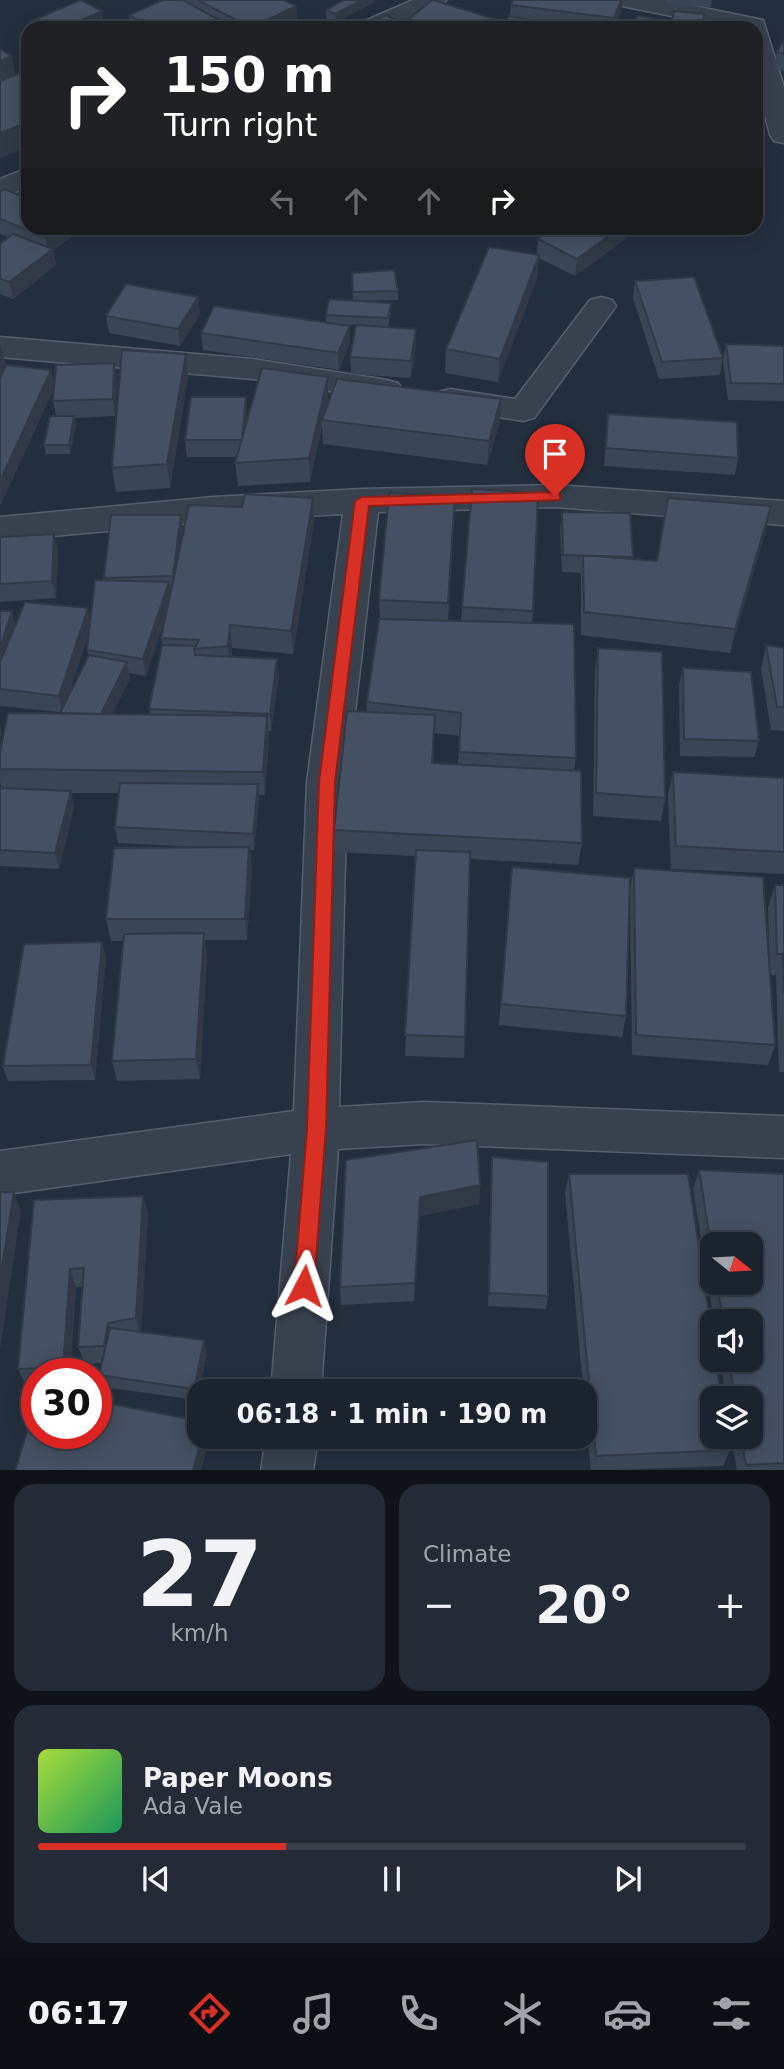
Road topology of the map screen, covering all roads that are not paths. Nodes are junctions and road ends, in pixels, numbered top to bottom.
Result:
1 (434, 0) edge
2 (627, 0) edge
3 (748, 0) edge
4 (385, 21) edge
5 (723, 21) edge
6 (753, 21) edge
7 (763, 58) edge
8 (784, 135) edge
9 (21, 180) edge
10 (0, 190) edge
11 (601, 306) dead end
12 (0, 346) edge
13 (362, 501) junction
14 (784, 513) edge
15 (0, 529) edge
16 (316, 1129) junction
17 (784, 1137) edge
18 (0, 1173) edge
19 (297, 1379) edge
20 (290, 1449) edge
21 (287, 1470) edge

1 - 4 street
2 - 5 street
3 - 6 street
7 - 8 street
9 - 10 street
11 - 12 street
13 - 14 street
13 - 15 street
13 - 16 street
16 - 17 street
16 - 18 street
16 - 19 street
20 - 21 street

